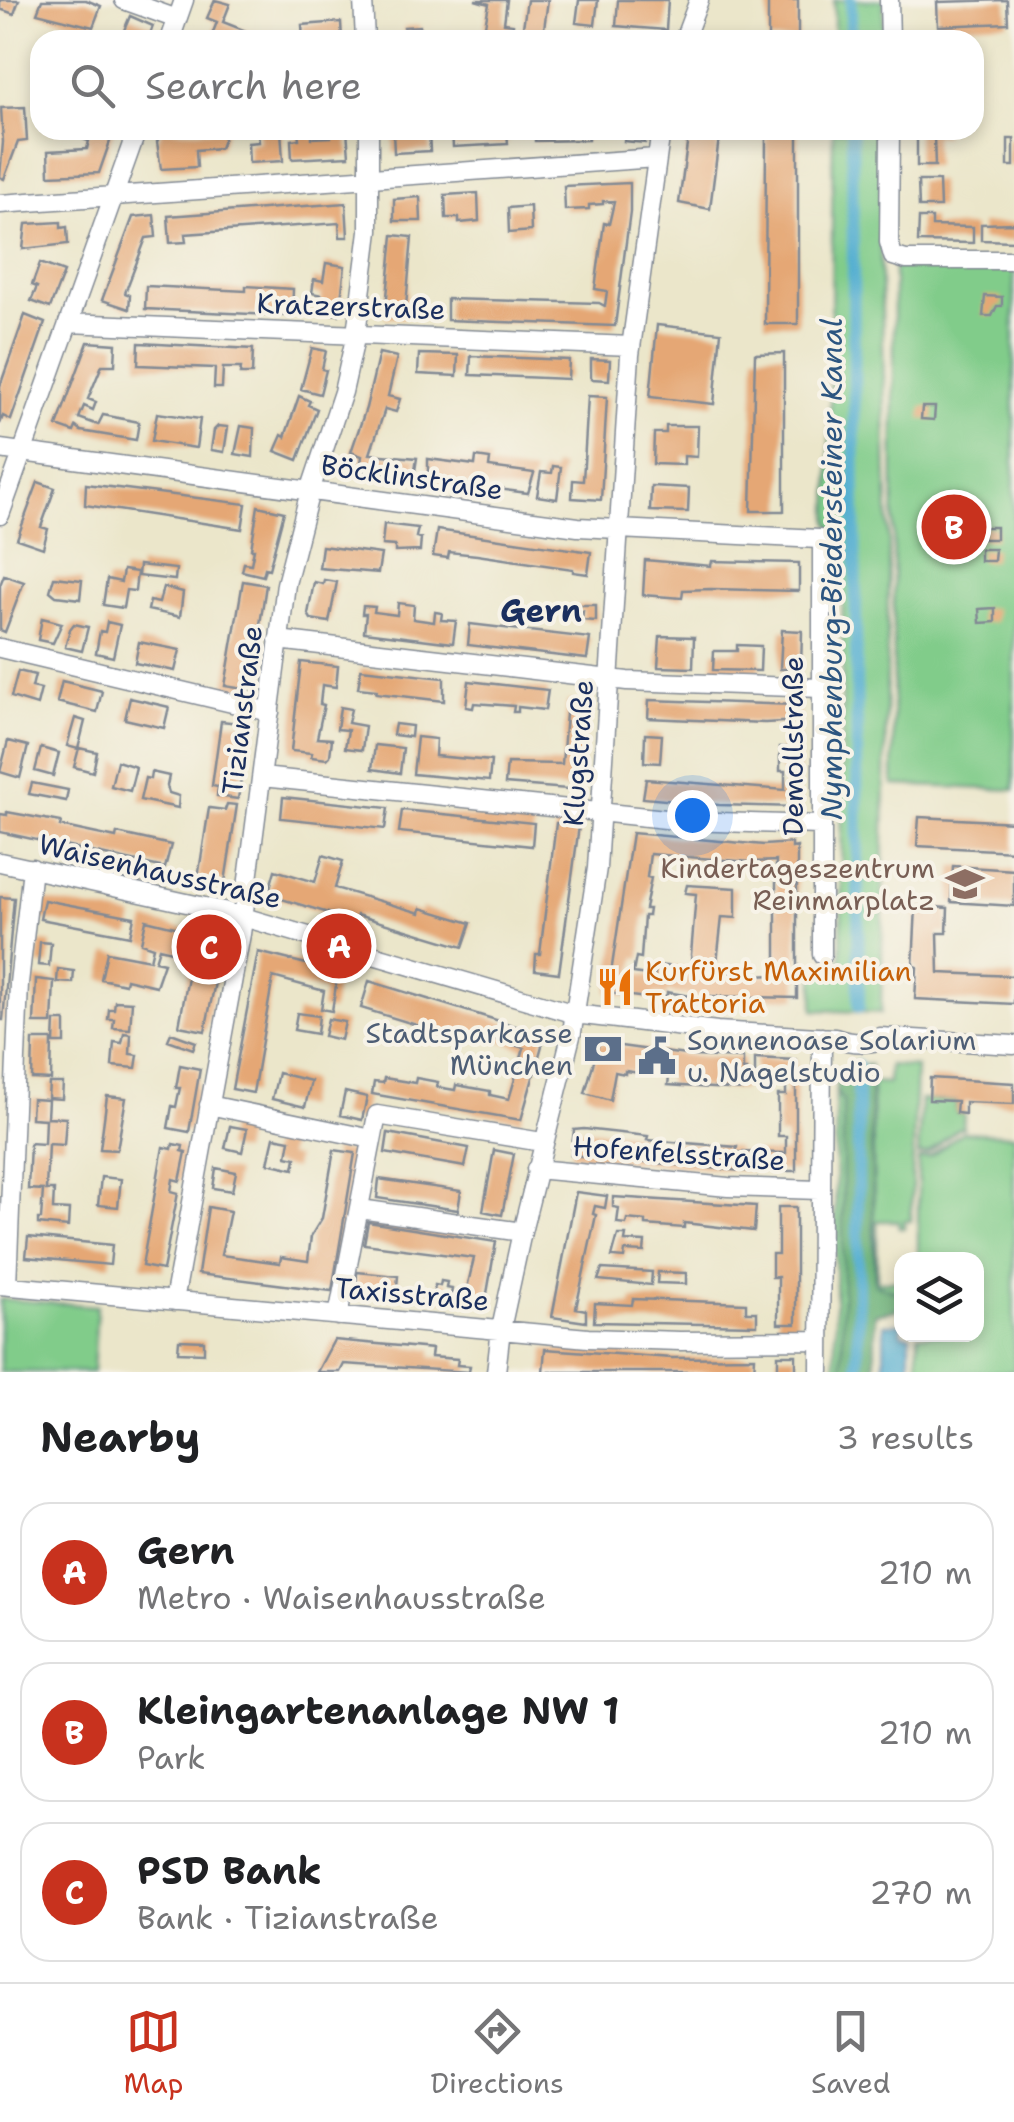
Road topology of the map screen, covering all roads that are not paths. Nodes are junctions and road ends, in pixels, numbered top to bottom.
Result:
1 (124, 0) edge
2 (184, 0) edge
3 (363, 0) edge
4 (699, 0) edge
5 (889, 0) edge
6 (177, 19) junction
7 (173, 30) edge
8 (364, 30) edge
9 (688, 30) edge
10 (890, 30) edge
11 (134, 140) edge
12 (369, 140) edge
13 (659, 140) edge
14 (890, 140) edge
15 (656, 158) junction
16 (371, 180) junction
17 (114, 197) junction
18 (0, 204) edge
19 (1014, 260) edge
20 (68, 324) junction
21 (356, 334) junction
22 (631, 346) junction
23 (0, 449) edge
24 (22, 452) junction
25 (310, 492) junction
26 (0, 515) edge
27 (619, 530) junction
28 (819, 539) joint
29 (278, 640) junction
30 (0, 648) edge
31 (610, 679) junction
32 (821, 688) junction
33 (270, 712) junction
34 (262, 777) junction
35 (602, 811) junction
36 (820, 825) junction
37 (0, 862) edge
38 (32, 868) junction
39 (243, 916) junction
40 (822, 955) dead end
41 (575, 1014) junction
42 (9, 1029) edge
43 (828, 1038) junction
44 (1014, 1045) edge
45 (209, 1104) junction
46 (372, 1139) junction
47 (542, 1142) junction
48 (536, 1170) junction
49 (819, 1190) junction
50 (360, 1209) junction
51 (522, 1232) junction
52 (4, 1285) edge
53 (174, 1301) junction
54 (338, 1316) junction
55 (501, 1330) junction
56 (820, 1340) junction
57 (496, 1372) edge
58 (820, 1372) edge

1 - 6 street
2 - 6 street
3 - 8 street
4 - 9 street
5 - 10 street
6 - 7 street
11 - 17 street
12 - 16 street, Tizianstraße
13 - 15 street, Klugstraße
14 - 19 street
15 - 16 street
15 - 22 street, Klugstraße
16 - 17 street
16 - 21 street, Tizianstraße
17 - 18 street
17 - 20 street
20 - 21 street, Kratzerstraße
20 - 24 street
21 - 22 street, Kratzerstraße
21 - 25 street, Tizianstraße
22 - 27 street, Klugstraße
23 - 24 street, Böcklinstraße
24 - 25 street, Böcklinstraße
24 - 26 street
25 - 27 street, Böcklinstraße
25 - 29 street, Tizianstraße
27 - 28 street, Böcklinstraße
27 - 31 street, Klugstraße
28 - 32 street, Demollstraße
29 - 31 street
29 - 33 street, Tizianstraße
30 - 33 street
31 - 32 street
31 - 35 street, Klugstraße
32 - 36 street, Demollstraße
33 - 34 street, Tizianstraße
34 - 35 street
34 - 39 street, Tizianstraße
35 - 36 street
35 - 41 street, Klugstraße
36 - 40 street, Demollstraße
37 - 38 street, Waisenhausstraße
38 - 39 street, Waisenhausstraße
38 - 42 street
39 - 41 street, Waisenhausstraße
39 - 45 street, Tizianstraße
41 - 43 street, Waisenhausstraße
41 - 47 street, Klugstraße
42 - 52 street
43 - 44 street, Waisenhausstraße
43 - 49 street
45 - 46 street
45 - 53 street, Tizianstraße
46 - 47 street, Hofenfelsstraße
46 - 50 street
47 - 48 street, Klugstraße
48 - 49 street, Hofenfelsstraße
48 - 51 street, Klugstraße
49 - 56 street
50 - 51 street
50 - 54 street
51 - 55 street, Klugstraße
52 - 53 street, Taxisstraße
53 - 54 street, Taxisstraße
54 - 55 street, Taxisstraße
55 - 56 street, Taxisstraße
55 - 57 street, Klugstraße
56 - 58 street

